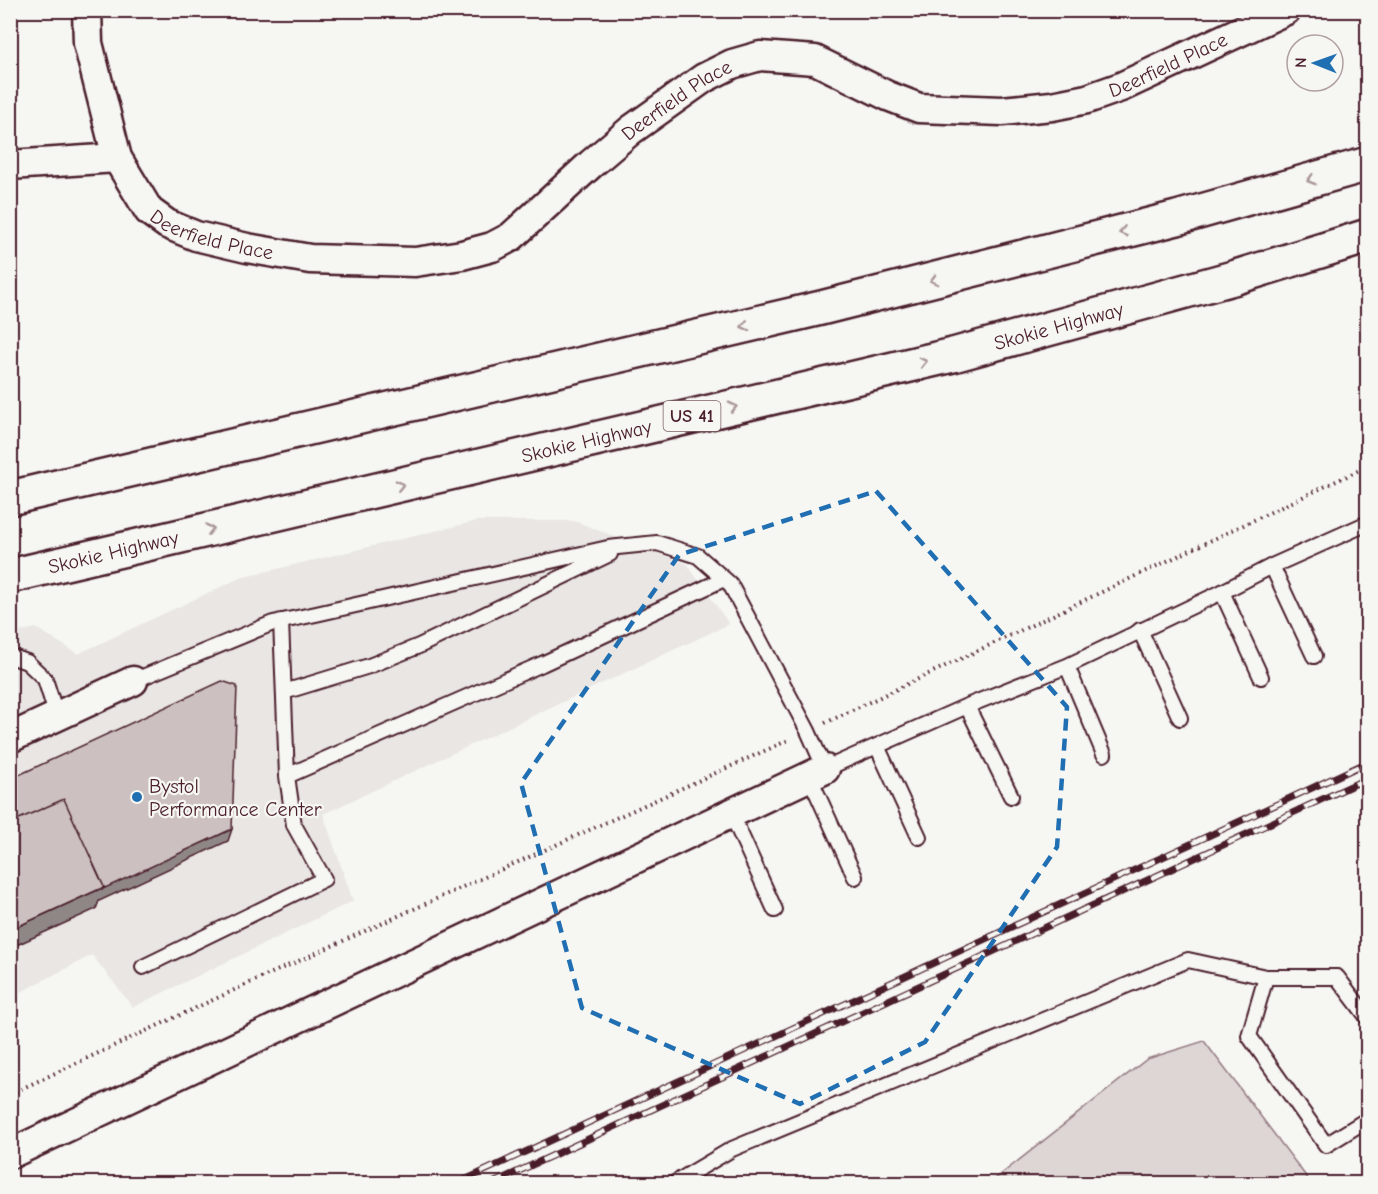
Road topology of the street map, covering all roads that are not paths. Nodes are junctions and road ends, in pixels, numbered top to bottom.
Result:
1 (87, 10) edge
2 (1286, 10) edge
3 (117, 158) junction
4 (1368, 164) edge
5 (10, 165) edge
6 (1368, 236) edge
7 (10, 498) edge
8 (1368, 523) edge
9 (624, 547) junction
10 (1272, 566) junction
11 (10, 576) edge
12 (724, 579) junction
13 (1222, 592) junction
14 (281, 621) junction
15 (1140, 630) junction
16 (10, 656) edge
17 (1314, 656) dead end
18 (1066, 666) junction
19 (1261, 677) dead end
20 (134, 681) joint
21 (284, 692) junction
22 (967, 706) junction
23 (57, 717) junction
24 (1180, 718) dead end
25 (10, 738) edge
26 (877, 746) junction
27 (1104, 754) dead end
28 (817, 773) junction
29 (287, 777) junction
30 (1011, 796) dead end
31 (731, 813) junction
32 (920, 837) dead end
33 (855, 877) dead end
34 (775, 910) dead end
35 (143, 967) dead end
36 (1266, 977) junction
37 (1368, 1018) edge
38 (1368, 1119) edge
39 (10, 1154) edge
40 (673, 1184) edge

1 - 3 street, Deerfield Place
2 - 3 street, Deerfield Place
3 - 5 street
4 -> 7 highway
11 -> 6 highway, Skokie Highway / US 41
8 - 10 lane
9 - 12 lane
9 - 14 lane
9 - 21 lane
10 - 13 lane
10 - 17 lane
12 - 28 lane
12 - 29 lane
13 - 15 lane
13 - 19 lane
14 - 20 lane
14 - 21 lane
15 - 18 lane
15 - 24 lane
16 - 23 lane
18 - 22 lane
18 - 27 lane
20 - 23 street
21 - 29 lane
22 - 26 lane
22 - 30 lane
23 - 25 street
26 - 28 lane
26 - 32 lane
28 - 31 street
28 - 33 lane
29 - 35 lane
31 - 34 lane
31 - 39 street
36 - 37 lane
36 - 38 lane
36 - 40 lane

